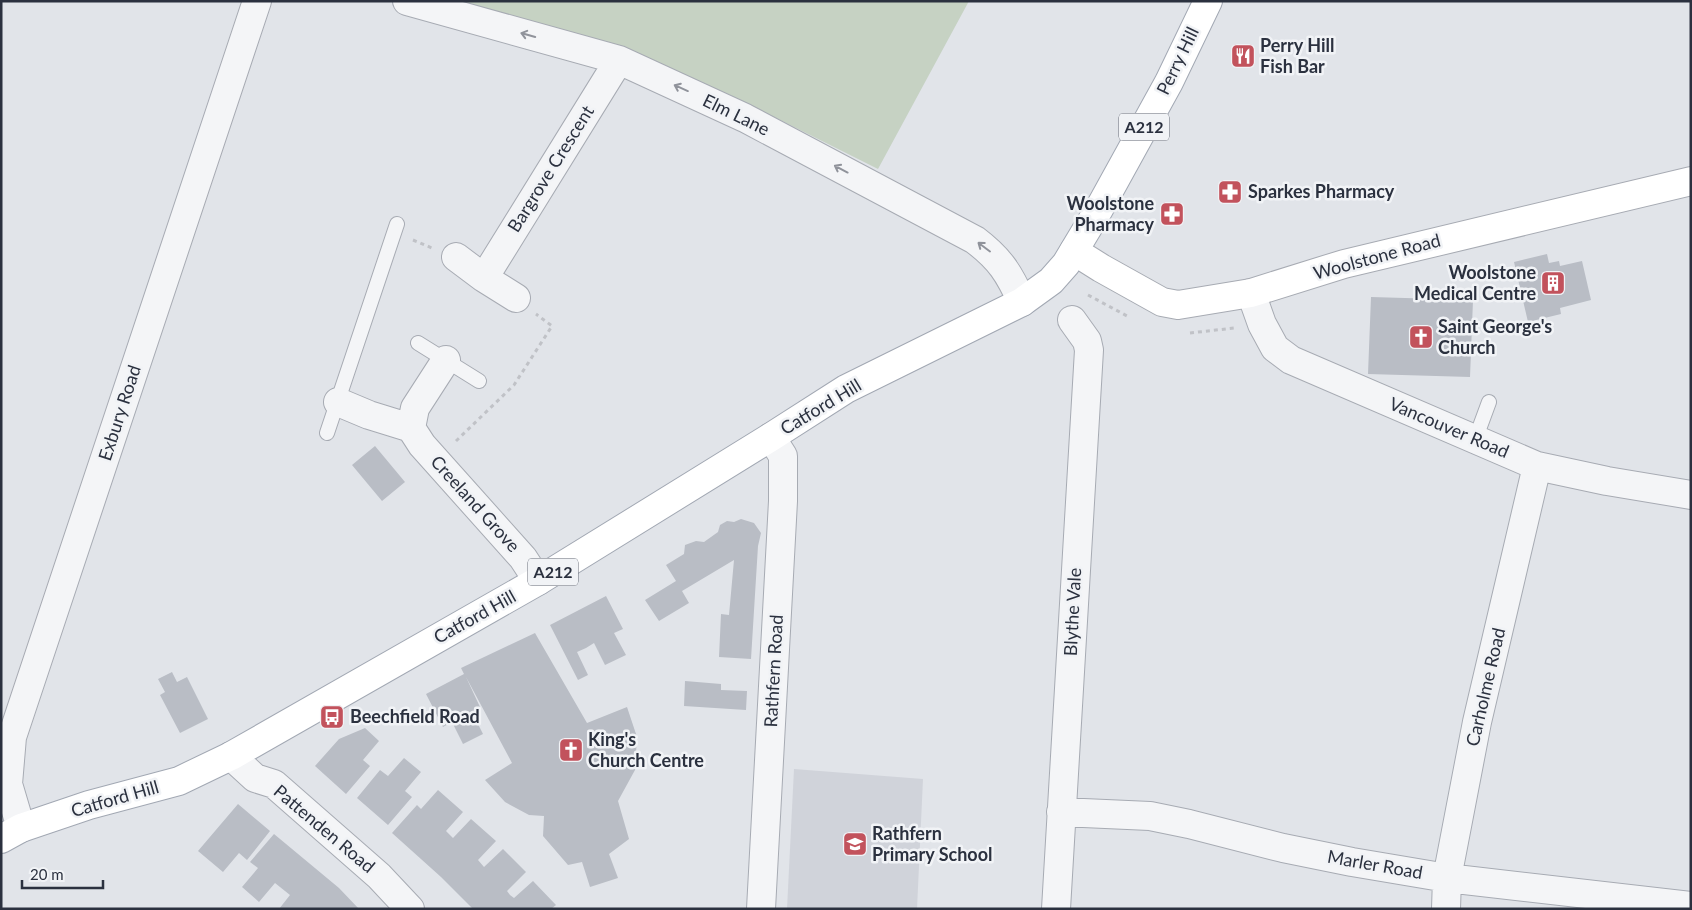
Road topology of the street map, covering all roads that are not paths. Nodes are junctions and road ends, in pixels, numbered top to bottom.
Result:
1 (258, 1) edge
2 (407, 1) edge
3 (1208, 1) edge
4 (619, 60) junction
5 (1691, 180) edge
6 (398, 224) dead end
7 (1074, 251) junction
8 (456, 257) road end
9 (484, 278) junction
10 (1251, 293) junction
11 (516, 298) road end
12 (1022, 302) junction
13 (1072, 320) dead end
14 (418, 343) dead end
15 (446, 360) junction
16 (479, 382) dead end
17 (338, 402) junction
18 (1489, 402) dead end
19 (411, 428) junction
20 (327, 433) dead end
21 (771, 437) junction
22 (1475, 440) junction
23 (1537, 466) junction
24 (1691, 494) edge
25 (538, 581) junction
26 (7, 735) edge
27 (232, 756) junction
28 (1061, 812) junction
29 (11, 833) edge
30 (1447, 878) junction
31 (1691, 906) edge
32 (410, 909) edge
33 (761, 909) edge
34 (1056, 909) edge
35 (1446, 909) edge

1 - 26 street, Exbury Road
4 -> 2 street, Elm Lane
3 - 7 main road, Perry Hill / A212
4 - 9 street, Bargrove Crescent
12 -> 4 street, Elm Lane
5 - 10 main road, Woolstone Road
6 - 17 lane
7 - 10 main road, Woolstone Road
7 - 12 main road, Catford Hill / A212
8 - 9 street
9 - 11 street
10 - 22 street, Vancouver Road
12 - 21 main road, Catford Hill / A212
13 - 28 street, Blythe Vale
14 - 15 lane
15 - 16 lane
15 - 19 street
17 - 19 street
17 - 20 lane
18 - 22 lane
19 - 25 street, Creeland Grove
21 - 25 main road, Catford Hill / A212
21 - 33 street, Rathfern Road
22 - 23 street, Vancouver Road
23 - 24 street, Vancouver Road
23 - 30 street, Carholme Road
25 - 27 main road, Catford Hill / A212
26 - 29 street, Exbury Road
27 - 29 main road, Catford Hill / A212
27 - 32 street, Pattenden Road
28 - 30 street, Marler Road
28 - 34 street, Blythe Vale
30 - 31 street, Marler Road
30 - 35 street, Carholme Road

